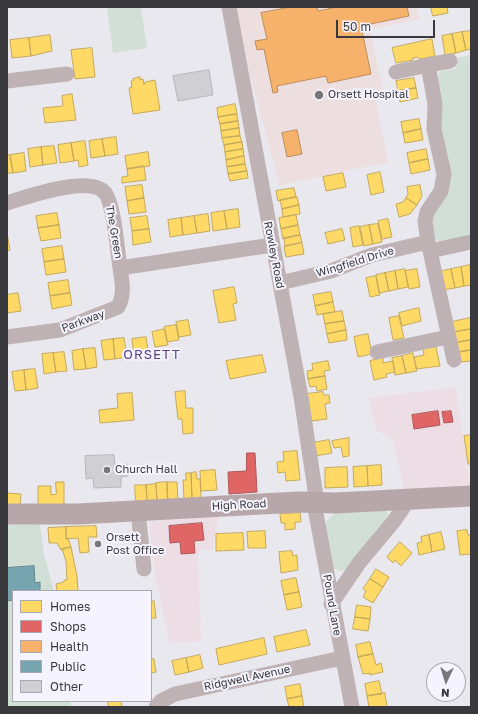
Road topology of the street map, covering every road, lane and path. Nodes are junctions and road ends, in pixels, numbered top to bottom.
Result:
1 (229, 7) edge
2 (450, 61) dead end
3 (428, 65) junction
4 (396, 72) dead end
5 (67, 74) dead end
6 (7, 81) edge
7 (7, 203) edge
8 (471, 242) edge
9 (272, 245) junction
10 (429, 247) junction
11 (120, 268) junction
12 (280, 283) junction
13 (7, 337) edge
14 (448, 337) junction
15 (377, 352) dead end
16 (454, 360) dead end
17 (471, 496) edge
18 (409, 499) junction
19 (315, 503) junction
20 (138, 511) junction
21 (7, 514) edge
22 (144, 569) dead end
23 (331, 604) junction
24 (342, 658) junction
25 (156, 707) edge
26 (352, 707) edge

1 - 9 street, Rowley Road
2 - 3 street
3 - 4 street
3 - 10 street
5 - 6 street
7 - 11 street, The Green
8 - 10 street, Wingfield Drive
9 - 11 street, The Green
9 - 12 street, Rowley Road
10 - 12 street, Wingfield Drive
10 - 14 street
11 - 13 street, Parkway
12 - 19 street, Rowley Road
14 - 15 street
14 - 16 street
17 - 18 main road, High Road
18 - 19 main road, High Road
18 - 23 street
19 - 20 main road, High Road
19 - 23 street, Pound Lane
20 - 21 main road, High Road
20 - 22 street
23 - 24 street, Pound Lane
24 - 25 street, Ridgwell Avenue
24 - 26 street, Pound Lane

